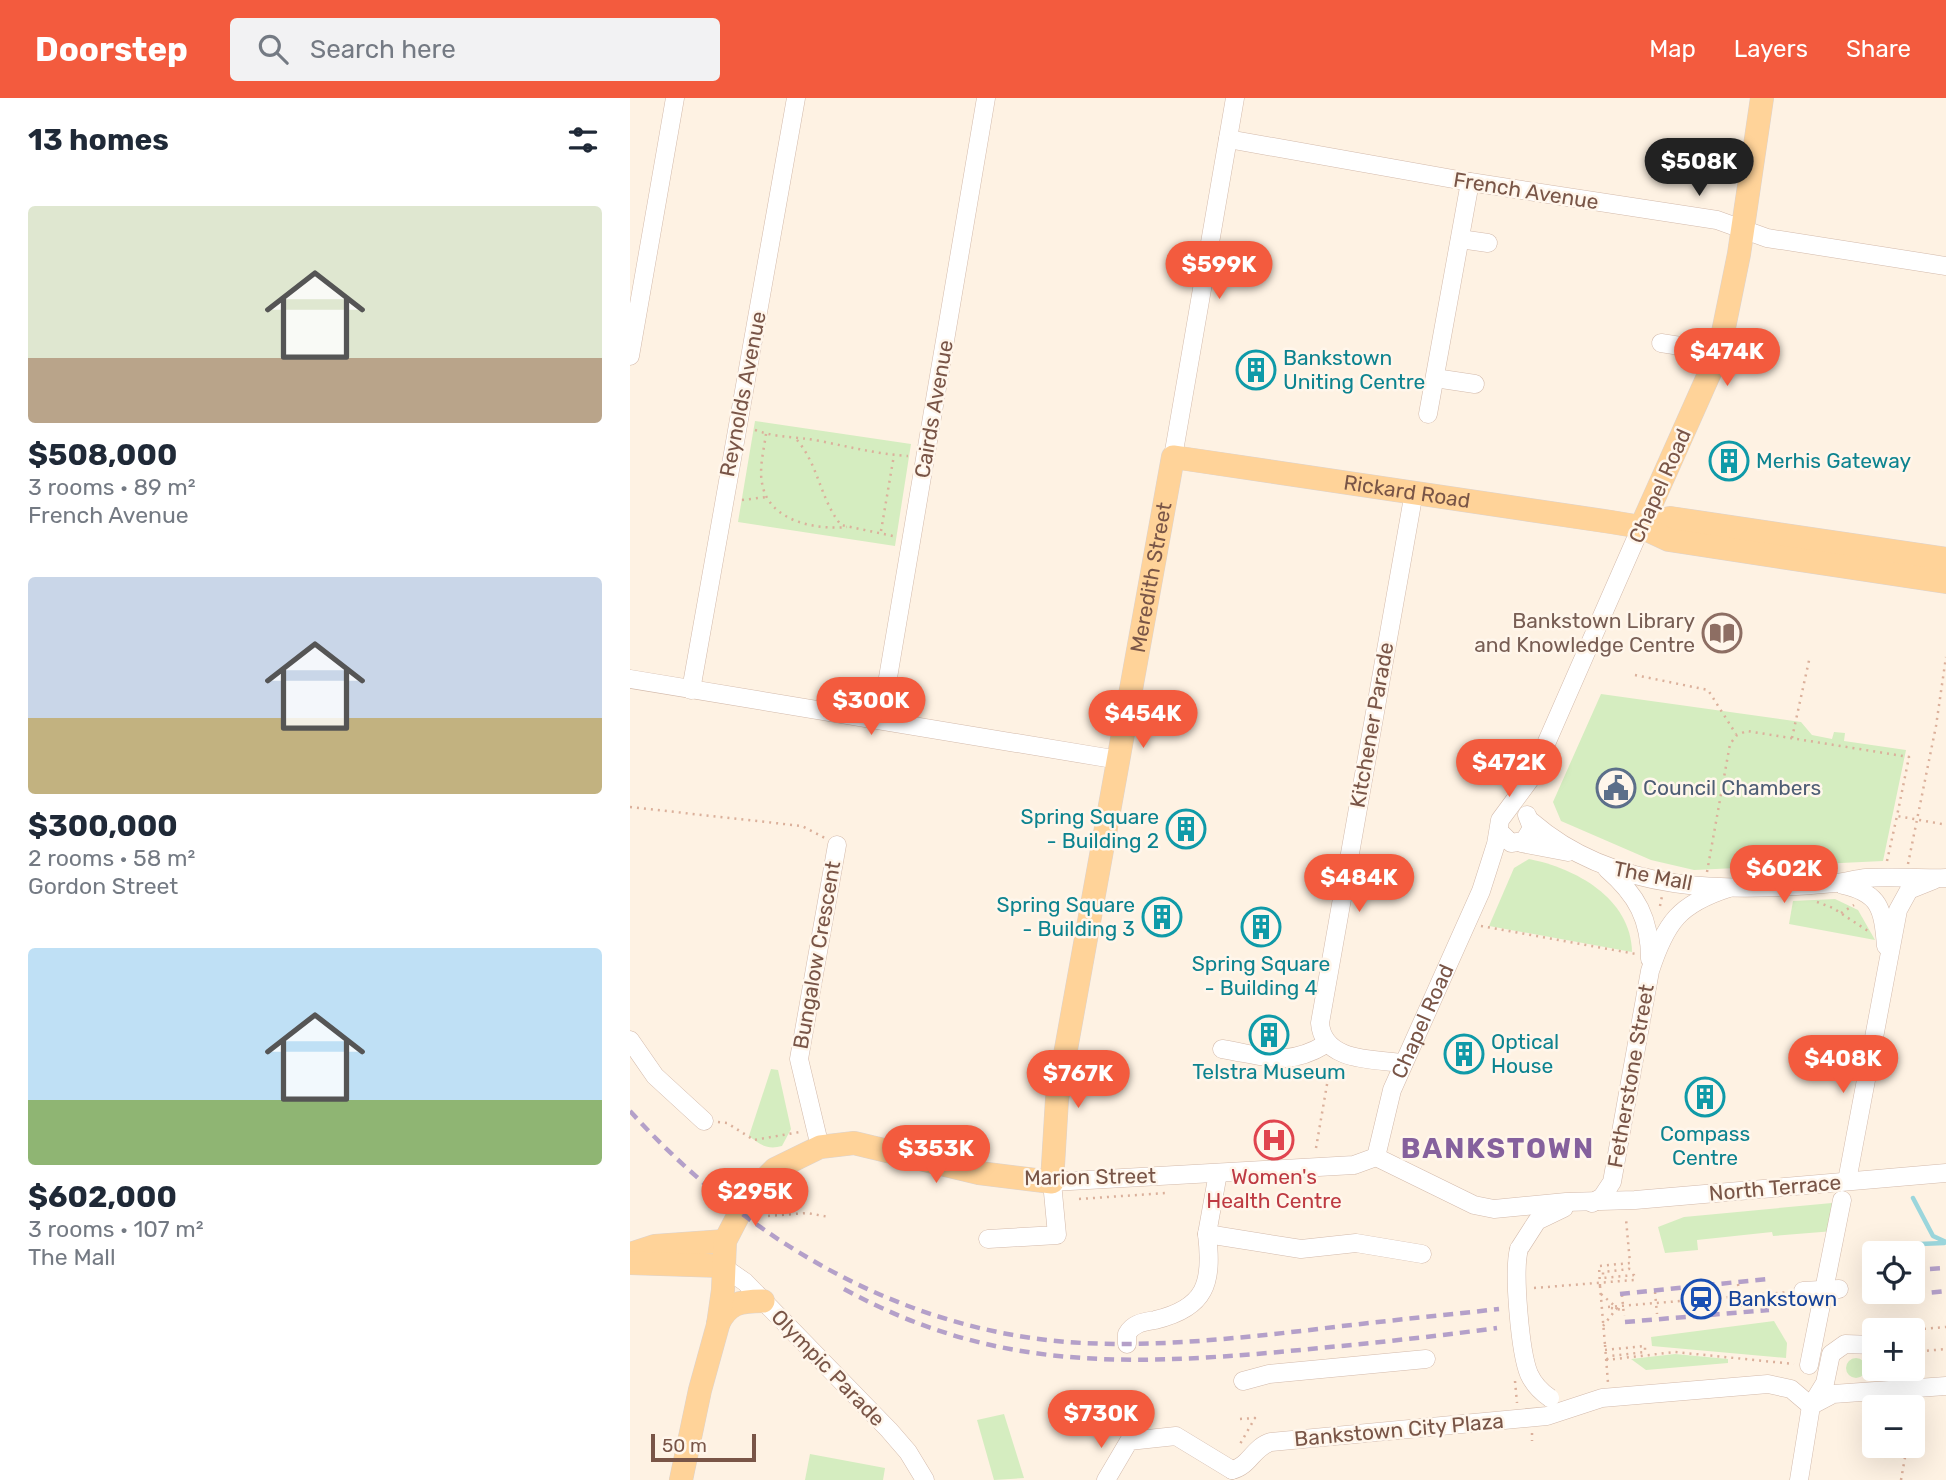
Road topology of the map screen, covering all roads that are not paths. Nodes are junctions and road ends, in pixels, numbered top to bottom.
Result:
1 (675, 98) edge
2 (796, 98) edge
3 (986, 98) edge
4 (1235, 98) edge
5 (1762, 98) edge
6 (1228, 139) junction
7 (1470, 182) junction
8 (1742, 229) junction
9 (1460, 239) junction
10 (1488, 243) dead end
11 (1946, 266) edge
12 (1661, 343) dead end
13 (1719, 352) junction
14 (630, 356) edge
15 (1435, 378) junction
16 (1475, 384) dead end
17 (1428, 414) dead end
18 (1173, 457) junction
19 (1414, 492) junction
20 (1641, 527) junction
21 (1946, 559) edge
22 (1946, 582) edge
23 (630, 679) edge
24 (691, 690) junction
25 (881, 719) junction
26 (1119, 760) junction
27 (1531, 778) junction
28 (1507, 813) junction
29 (1531, 821) junction
30 (1499, 831) junction
31 (1520, 843) junction
32 (836, 845) road end
33 (1572, 852) junction
34 (1604, 867) junction
35 (1942, 878) edge
36 (1837, 883) junction
37 (1729, 888) junction
38 (1481, 891) junction
39 (1887, 963) junction
40 (1650, 971) junction
41 (630, 1040) edge
42 (1326, 1044) junction
43 (1222, 1049) dead end
44 (1403, 1063) junction
45 (704, 1121) road end
46 (813, 1138) junction
47 (1376, 1157) junction
48 (1218, 1173) junction
49 (1946, 1173) edge
50 (1847, 1181) junction
51 (1052, 1182) junction
52 (1612, 1182) junction
53 (1631, 1200) junction
54 (1842, 1200) dead end
55 (1593, 1203) junction
56 (1207, 1234) junction
57 (988, 1239) dead end
58 (725, 1241) junction
59 (630, 1254) edge
60 (1422, 1254) dead end
61 (630, 1263) edge
62 (722, 1266) junction
63 (1832, 1289) junction
64 (1803, 1291) road end
65 (763, 1301) junction
66 (718, 1325) junction
67 (1127, 1344) dead end
68 (1862, 1345) edge
69 (1426, 1359) dead end
70 (1809, 1365) road end
71 (1242, 1381) dead end
72 (1946, 1385) edge
73 (700, 1390) junction
74 (1811, 1406) junction
75 (1575, 1407) junction
76 (1233, 1475) edge
77 (681, 1480) edge
78 (925, 1480) edge
79 (1105, 1480) edge
80 (1799, 1480) edge

1 - 14 street
2 - 24 street, Reynolds Avenue
3 - 25 street, Cairds Avenue
4 - 6 street, Meredith Street
5 - 8 main road, Chapel Road
6 - 7 street, French Avenue
6 - 18 street, Meredith Street
7 - 8 street, French Avenue
7 - 9 street
8 - 11 street, French Avenue
8 - 13 main road, Chapel Road
9 - 10 street
9 - 15 street
12 - 13 street
13 - 20 main road, Chapel Road
15 - 16 street
15 - 17 street
18 - 19 main road, Rickard Road
18 - 26 main road, Meredith Street
19 - 20 main road, Rickard Road
19 - 42 street, Kitchener Parade
20 - 21 main road, Rickard Road
20 - 22 main road, Rickard Road
20 - 27 street, Chapel Road
23 - 24 street
24 - 25 street
25 - 26 street
26 - 51 main road, Meredith Street
27 - 28 street, Chapel Road
27 - 29 street, Chapel Road
28 - 29 street
28 - 30 street
29 - 31 street
29 - 33 street, The Mall
30 - 31 street
30 - 38 street, Chapel Road
31 - 33 street, The Mall
31 - 38 street, Chapel Road
32 - 46 street, Bungalow Crescent
33 - 34 street, The Mall
34 - 37 street, The Mall
34 - 40 street, Fetherstone Street
35 - 36 street, The Mall
35 - 39 street
36 - 37 street, The Mall
36 - 39 street
37 - 40 street, Fetherstone Street
38 - 44 street, Chapel Road
39 - 50 street
40 - 52 street, Fetherstone Street
41 - 45 street
42 - 43 street
42 - 44 street
44 - 47 street, Chapel Road
46 - 51 main road, Marion Street
46 - 58 main road, Marion Street
47 - 48 street, Marion Street
47 - 55 street
48 - 51 street, Marion Street
48 - 56 street
49 - 50 street, North Terrace
50 - 53 street, North Terrace
51 - 57 street
52 - 53 street
52 - 55 street
53 - 55 street, North Terrace
54 - 63 street
55 - 75 street, bridge
56 - 60 street
56 - 67 street
58 - 59 main road
58 - 62 main road, Marion Street
61 - 62 main road
62 - 65 street, Olympic Parade
62 - 66 main road
62 - 73 main road
63 - 64 street
63 - 70 street
65 - 66 main road
65 - 78 street, Olympic Parade
66 - 73 main road
68 - 74 street
69 - 71 street
72 - 74 street
73 - 77 main road
74 - 75 street, Bankstown City Plaza
74 - 80 street
75 - 76 street, Bankstown City Plaza
76 - 79 street

